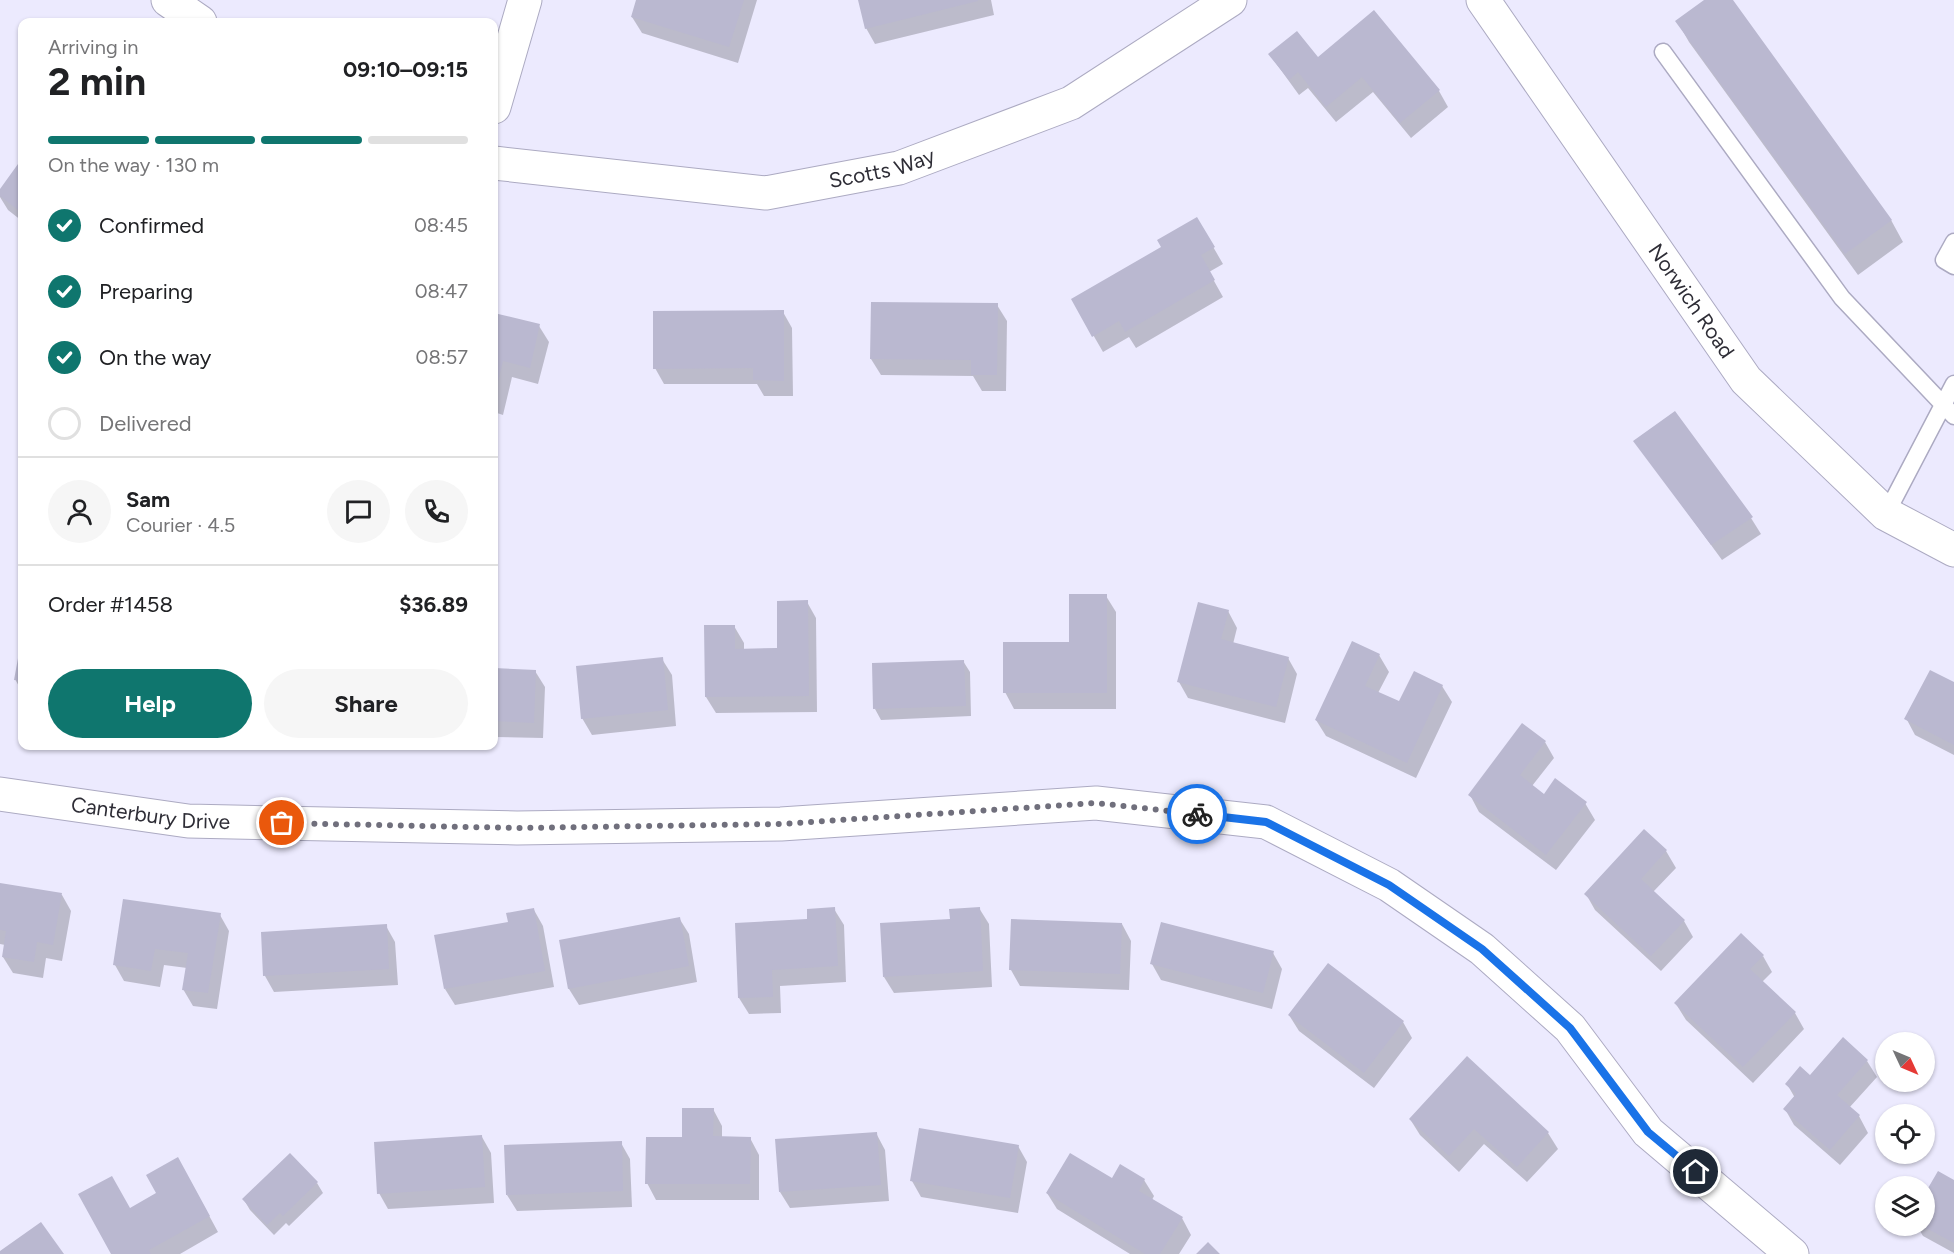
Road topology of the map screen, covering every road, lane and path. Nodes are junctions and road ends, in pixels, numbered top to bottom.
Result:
1 (168, 0) edge
2 (525, 0) edge
3 (1230, 0) edge
4 (1483, 0) edge
5 (194, 18) edge
6 (1663, 52) dead end
7 (498, 93) edge
8 (498, 163) edge
9 (1954, 242) edge
10 (1954, 266) edge
11 (1954, 384) edge
12 (1948, 410) edge
13 (1886, 514) junction
14 (1954, 550) edge
15 (0, 794) edge
16 (1792, 1254) edge

1 - 5 street
2 - 7 street
3 - 8 street, Scotts Way
4 - 13 street, Norwich Road
6 - 12 lane
9 - 10 lane
11 - 12 lane
12 - 13 lane
13 - 14 street, Norwich Road
15 - 16 street, Canterbury Drive

